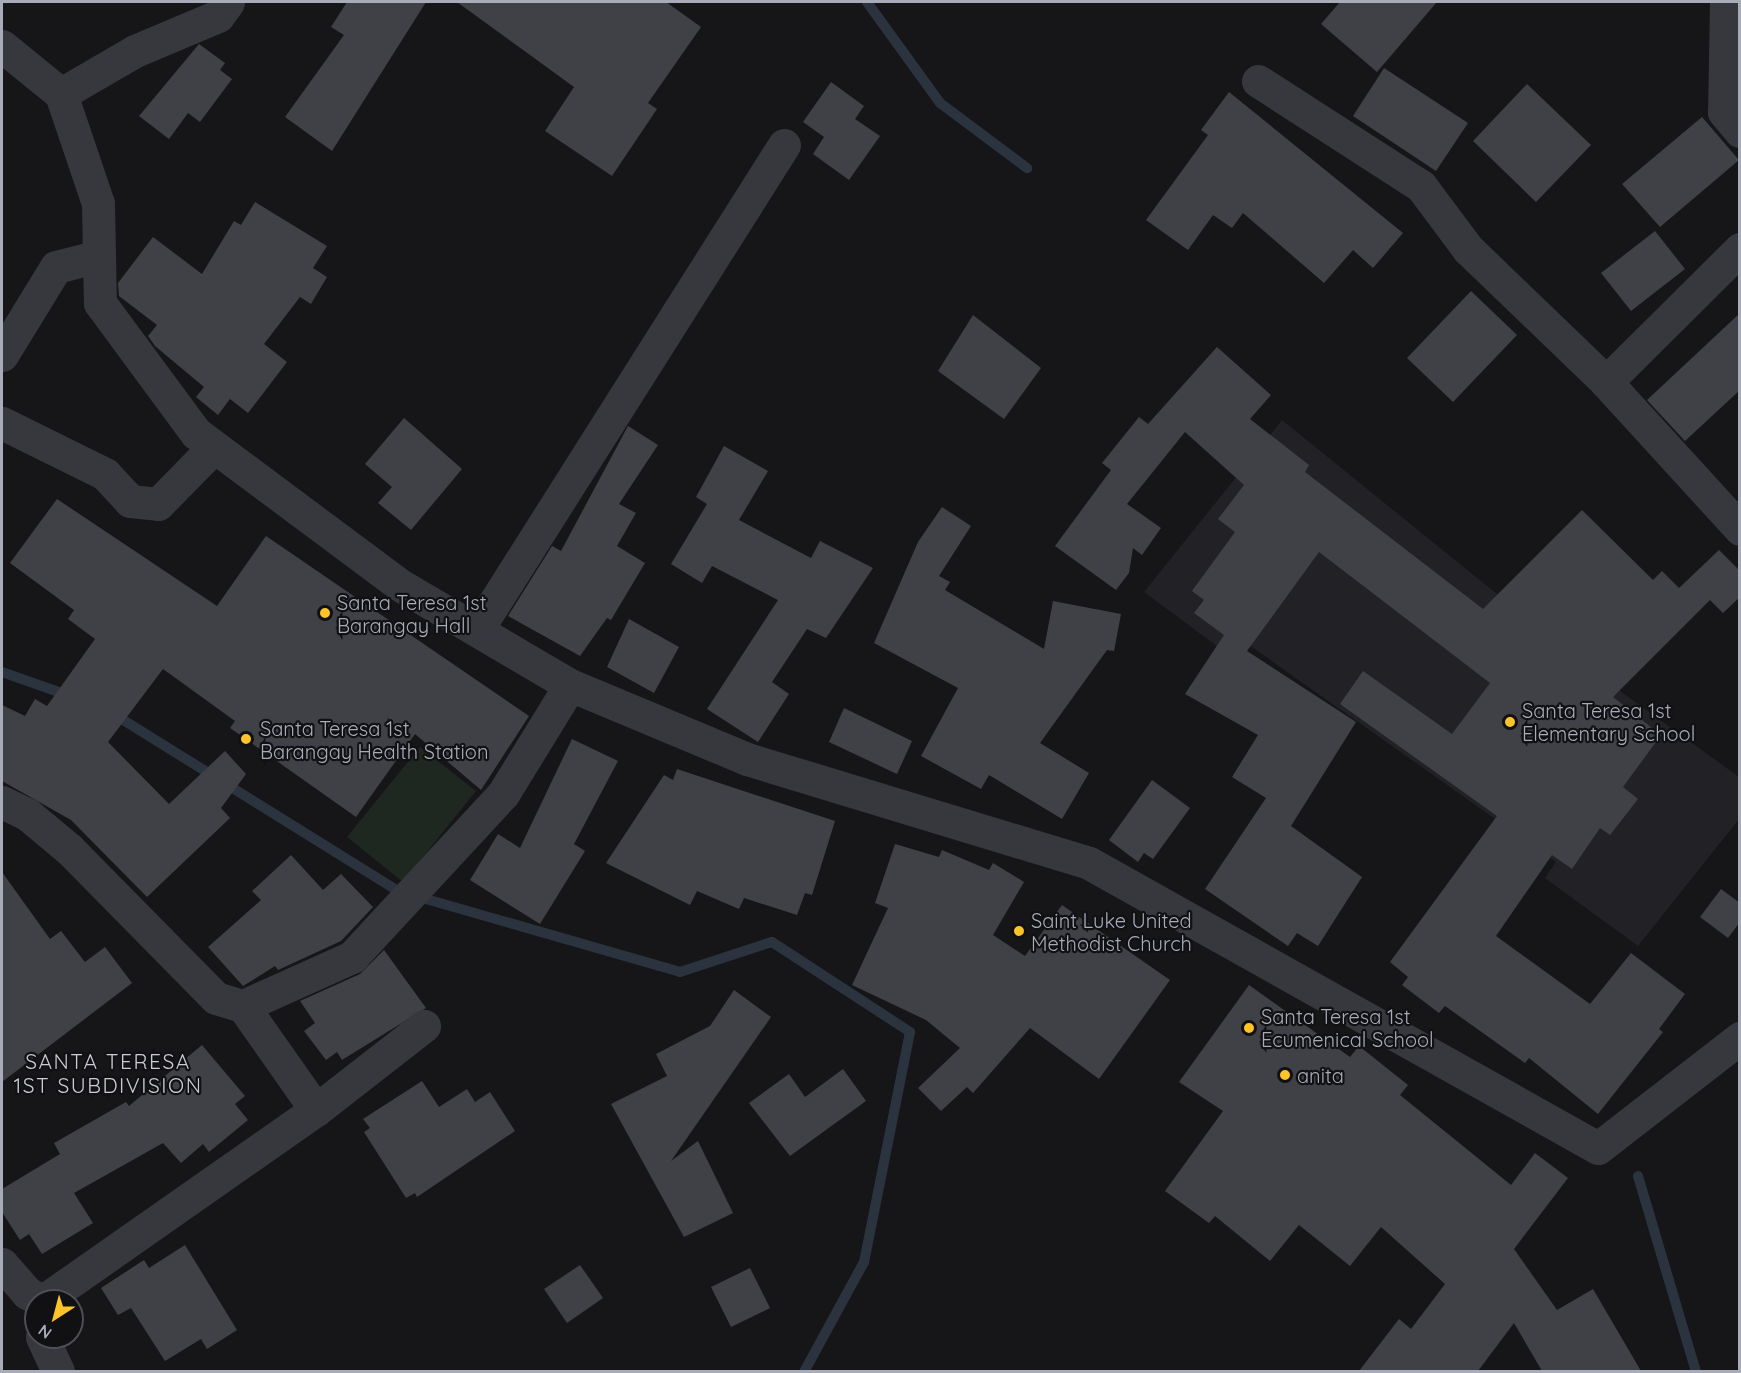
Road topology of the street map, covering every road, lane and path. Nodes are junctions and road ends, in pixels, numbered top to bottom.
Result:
1 (228, 2) edge
2 (1726, 2) edge
3 (2, 46) edge
4 (1258, 81) dead end
5 (61, 94) junction
6 (1740, 131) edge
7 (784, 145) dead end
8 (1740, 249) edge
9 (99, 256) junction
10 (2, 355) edge
11 (1606, 382) junction
12 (2, 423) edge
13 (214, 447) junction
14 (1740, 529) edge
15 (477, 630) junction
16 (570, 685) junction
17 (2, 802) edge
18 (243, 1006) junction
19 (424, 1026) dead end
20 (1740, 1038) edge
21 (316, 1110) junction
22 (2, 1264) edge
23 (48, 1349) edge
24 (58, 1371) edge

1 - 5 street
2 - 6 street
3 - 5 street
4 - 11 street
5 - 9 street
7 - 15 street
8 - 11 street
9 - 10 street
9 - 13 street
11 - 14 street
12 - 13 street
13 - 15 street
15 - 16 street
16 - 18 street
16 - 20 street
17 - 18 street
18 - 21 street
19 - 21 street
21 - 22 street
23 - 24 street

